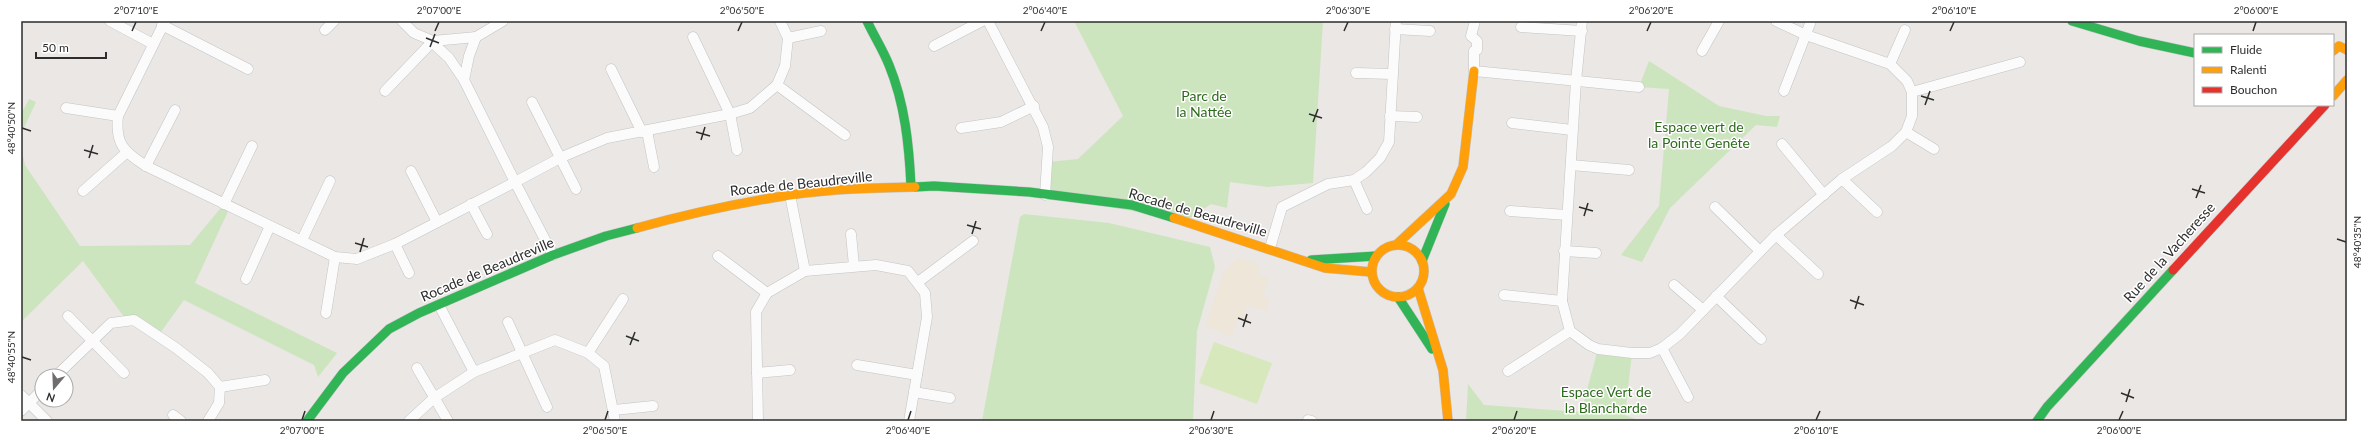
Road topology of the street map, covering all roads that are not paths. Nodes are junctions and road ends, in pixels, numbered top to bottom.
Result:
1 (110, 21) edge
2 (334, 21) edge
3 (402, 21) edge
4 (503, 21) edge
5 (780, 21) edge
6 (867, 21) edge
7 (982, 21) edge
8 (988, 21) edge
9 (1475, 21) edge
10 (1719, 21) edge
11 (1776, 21) edge
12 (1811, 21) edge
13 (2072, 21) edge
14 (163, 23) edge
15 (1396, 25) edge
16 (1582, 26) edge
17 (1520, 27) dead end
18 (325, 30) dead end
19 (1905, 30) dead end
20 (2108, 30) junction
21 (821, 31) dead end
22 (1430, 31) dead end
23 (1806, 35) junction
24 (693, 37) dead end
25 (476, 38) junction
26 (788, 38) junction
27 (433, 41) junction
28 (153, 44) junction
29 (2194, 45) edge
30 (934, 46) dead end
31 (1702, 51) dead end
32 (2194, 53) edge
33 (2334, 55) edge
34 (2347, 55) edge
35 (2020, 62) dead end
36 (1890, 64) junction
37 (248, 69) dead end
38 (611, 69) dead end
39 (1474, 71) junction
40 (1356, 73) dead end
41 (1392, 74) junction
42 (464, 80) junction
43 (2347, 80) edge
44 (1576, 81) junction
45 (777, 85) junction
46 (1639, 87) dead end
47 (385, 91) dead end
48 (1784, 91) dead end
49 (1912, 92) junction
50 (2334, 95) edge
51 (532, 102) dead end
52 (1034, 106) junction
53 (2324, 106) edge
54 (66, 108) dead end
55 (175, 110) dead end
56 (730, 114) junction
57 (118, 116) junction
58 (1390, 116) junction
59 (1417, 117) dead end
60 (1512, 123) dead end
61 (961, 128) dead end
62 (1572, 130) junction
63 (645, 132) junction
64 (1906, 132) junction
65 (845, 135) dead end
66 (1782, 144) dead end
67 (252, 146) dead end
68 (1934, 149) dead end
69 (738, 150) dead end
70 (126, 153) junction
71 (562, 157) junction
72 (1571, 165) junction
73 (146, 166) junction
74 (654, 167) dead end
75 (1629, 170) dead end
76 (411, 172) dead end
77 (1842, 179) junction
78 (1354, 180) junction
79 (330, 181) dead end
80 (515, 182) junction
81 (911, 186) junction
82 (576, 189) dead end
83 (83, 191) dead end
84 (790, 195) junction
85 (1045, 195) junction
86 (1824, 195) junction
87 (1448, 199) junction
88 (224, 204) junction
89 (471, 204) junction
90 (1715, 207) dead end
91 (1367, 209) dead end
92 (1510, 211) dead end
93 (1878, 212) dead end
94 (1567, 215) junction
95 (437, 222) junction
96 (270, 226) junction
97 (487, 234) dead end
98 (851, 234) dead end
99 (1776, 235) junction
100 (302, 240) junction
101 (973, 241) dead end
102 (395, 244) junction
103 (1396, 245) junction
104 (1270, 248) junction
105 (1564, 251) junction
106 (1760, 251) junction
107 (1596, 253) dead end
108 (553, 255) junction
109 (718, 256) dead end
110 (1376, 256) junction
111 (335, 257) junction
112 (1307, 260) junction
113 (1422, 261) junction
114 (854, 266) junction
115 (805, 271) junction
116 (1371, 272) junction
117 (409, 273) dead end
118 (1818, 274) dead end
119 (246, 279) dead end
120 (918, 282) junction
121 (1674, 285) dead end
122 (1418, 288) junction
123 (767, 293) junction
124 (1504, 295) dead end
125 (1716, 296) junction
126 (1398, 297) junction
127 (623, 298) dead end
128 (1562, 301) junction
129 (439, 305) junction
130 (1703, 310) junction
131 (326, 313) dead end
132 (68, 316) dead end
133 (508, 322) dead end
134 (1570, 330) junction
135 (1762, 339) dead end
136 (92, 341) junction
137 (1662, 348) junction
138 (588, 353) junction
139 (521, 354) junction
140 (1440, 364) junction
141 (856, 365) dead end
142 (64, 368) edge
143 (417, 368) dead end
144 (790, 370) dead end
145 (1508, 371) dead end
146 (474, 372) junction
147 (124, 373) dead end
148 (757, 373) junction
149 (917, 375) junction
150 (265, 380) dead end
151 (220, 387) junction
152 (914, 392) junction
153 (21, 395) edge
154 (1688, 397) dead end
155 (434, 398) junction
156 (950, 398) dead end
157 (34, 399) edge
158 (29, 404) junction
159 (653, 406) dead end
160 (547, 407) dead end
161 (614, 410) junction
162 (21, 411) edge
163 (47, 421) edge
164 (208, 421) edge
165 (307, 421) edge
166 (409, 421) edge
167 (448, 421) edge
168 (615, 421) edge
169 (758, 421) edge
170 (909, 421) edge
171 (1448, 421) edge
172 (2037, 421) edge

1 - 28 street
2 - 18 street
3 - 27 street
4 - 25 street
5 - 26 street
6 - 81 street
7 - 30 street
8 - 52 street
9 - 39 street
10 - 31 street
11 - 23 street
12 - 23 street
13 - 20 street
14 - 28 street
14 - 37 street
15 - 22 street
15 - 41 street
16 - 17 street
16 - 44 street
19 - 36 street
20 - 29 street
20 - 32 street
21 - 26 street
23 - 36 street
23 - 48 street
24 - 56 street
25 - 27 street
25 - 42 street
26 - 45 street
27 - 42 street
27 - 47 street
28 - 57 street
33 - 34 street
35 - 49 street
36 - 49 street
38 - 63 street
39 - 44 street
39 - 87 street
40 - 41 street
41 - 58 street
42 - 80 street
43 - 50 street
44 - 46 street
44 - 62 street
45 - 56 street
45 - 65 street
49 - 64 street
51 - 71 street
52 - 61 street
52 - 85 street
53 - 172 street, Rue de la Vacheresse
54 - 57 street
55 - 73 street
56 - 63 street
56 - 69 street
57 - 70 street
58 - 59 street
58 - 78 street
60 - 62 street
62 - 72 street
63 - 71 street
63 - 74 street
64 - 68 street
64 - 77 street
66 - 86 street
67 - 88 street
70 - 73 street
70 - 83 street
71 - 80 street
71 - 82 street
72 - 75 street
72 - 94 street
73 - 88 street
76 - 95 street
77 - 86 street
77 - 93 street
78 - 91 street
78 - 104 street
79 - 100 street
80 - 89 street
80 - 108 street
81 - 84 street, Rocade de Beaudreville
81 - 85 street, Rocade de Beaudreville
84 - 108 street, Rocade de Beaudreville
84 - 115 street
85 - 104 street, Rocade de Beaudreville
86 - 99 street
87 - 103 street
87 - 113 street
88 - 96 street
89 - 95 street
89 - 97 street
90 - 106 street
92 - 94 street
94 - 105 street
95 - 102 street
96 - 100 street
96 - 119 street
98 - 114 street
99 - 106 street
99 - 118 street
100 - 111 street
101 - 120 street
102 - 111 street
102 - 117 street
103 - 110 street
103 - 113 street
104 - 112 street, Rocade de Beaudreville
105 - 107 street
105 - 128 street
106 - 125 street
108 - 129 street, Rocade de Beaudreville
109 - 123 street
110 - 112 street, Rocade de Beaudreville
110 - 116 street
111 - 131 street
112 - 116 street, Rocade de Beaudreville
113 - 122 street
114 - 115 street
114 - 120 street
115 - 123 street
116 - 126 street
120 - 149 street
121 - 130 street
122 - 126 street
122 - 140 street
123 - 148 street
124 - 128 street
125 - 130 street
125 - 135 street
126 - 140 street
127 - 138 street
128 - 134 street
129 - 146 street
129 - 165 street, Rocade de Beaudreville
130 - 137 street
132 - 136 street
133 - 139 street
134 - 137 street
134 - 145 street
136 - 142 street
136 - 147 street
136 - 151 street
137 - 154 street
138 - 139 street
138 - 161 street
139 - 146 street
139 - 160 street
140 - 171 street
141 - 149 street
143 - 155 street
144 - 148 street
146 - 155 street
148 - 169 street
149 - 152 street
150 - 151 street
151 - 164 street
152 - 156 street
152 - 170 street
153 - 158 street
155 - 166 street
155 - 167 street
157 - 158 street
158 - 162 street
158 - 163 street
159 - 161 street
161 - 168 street

